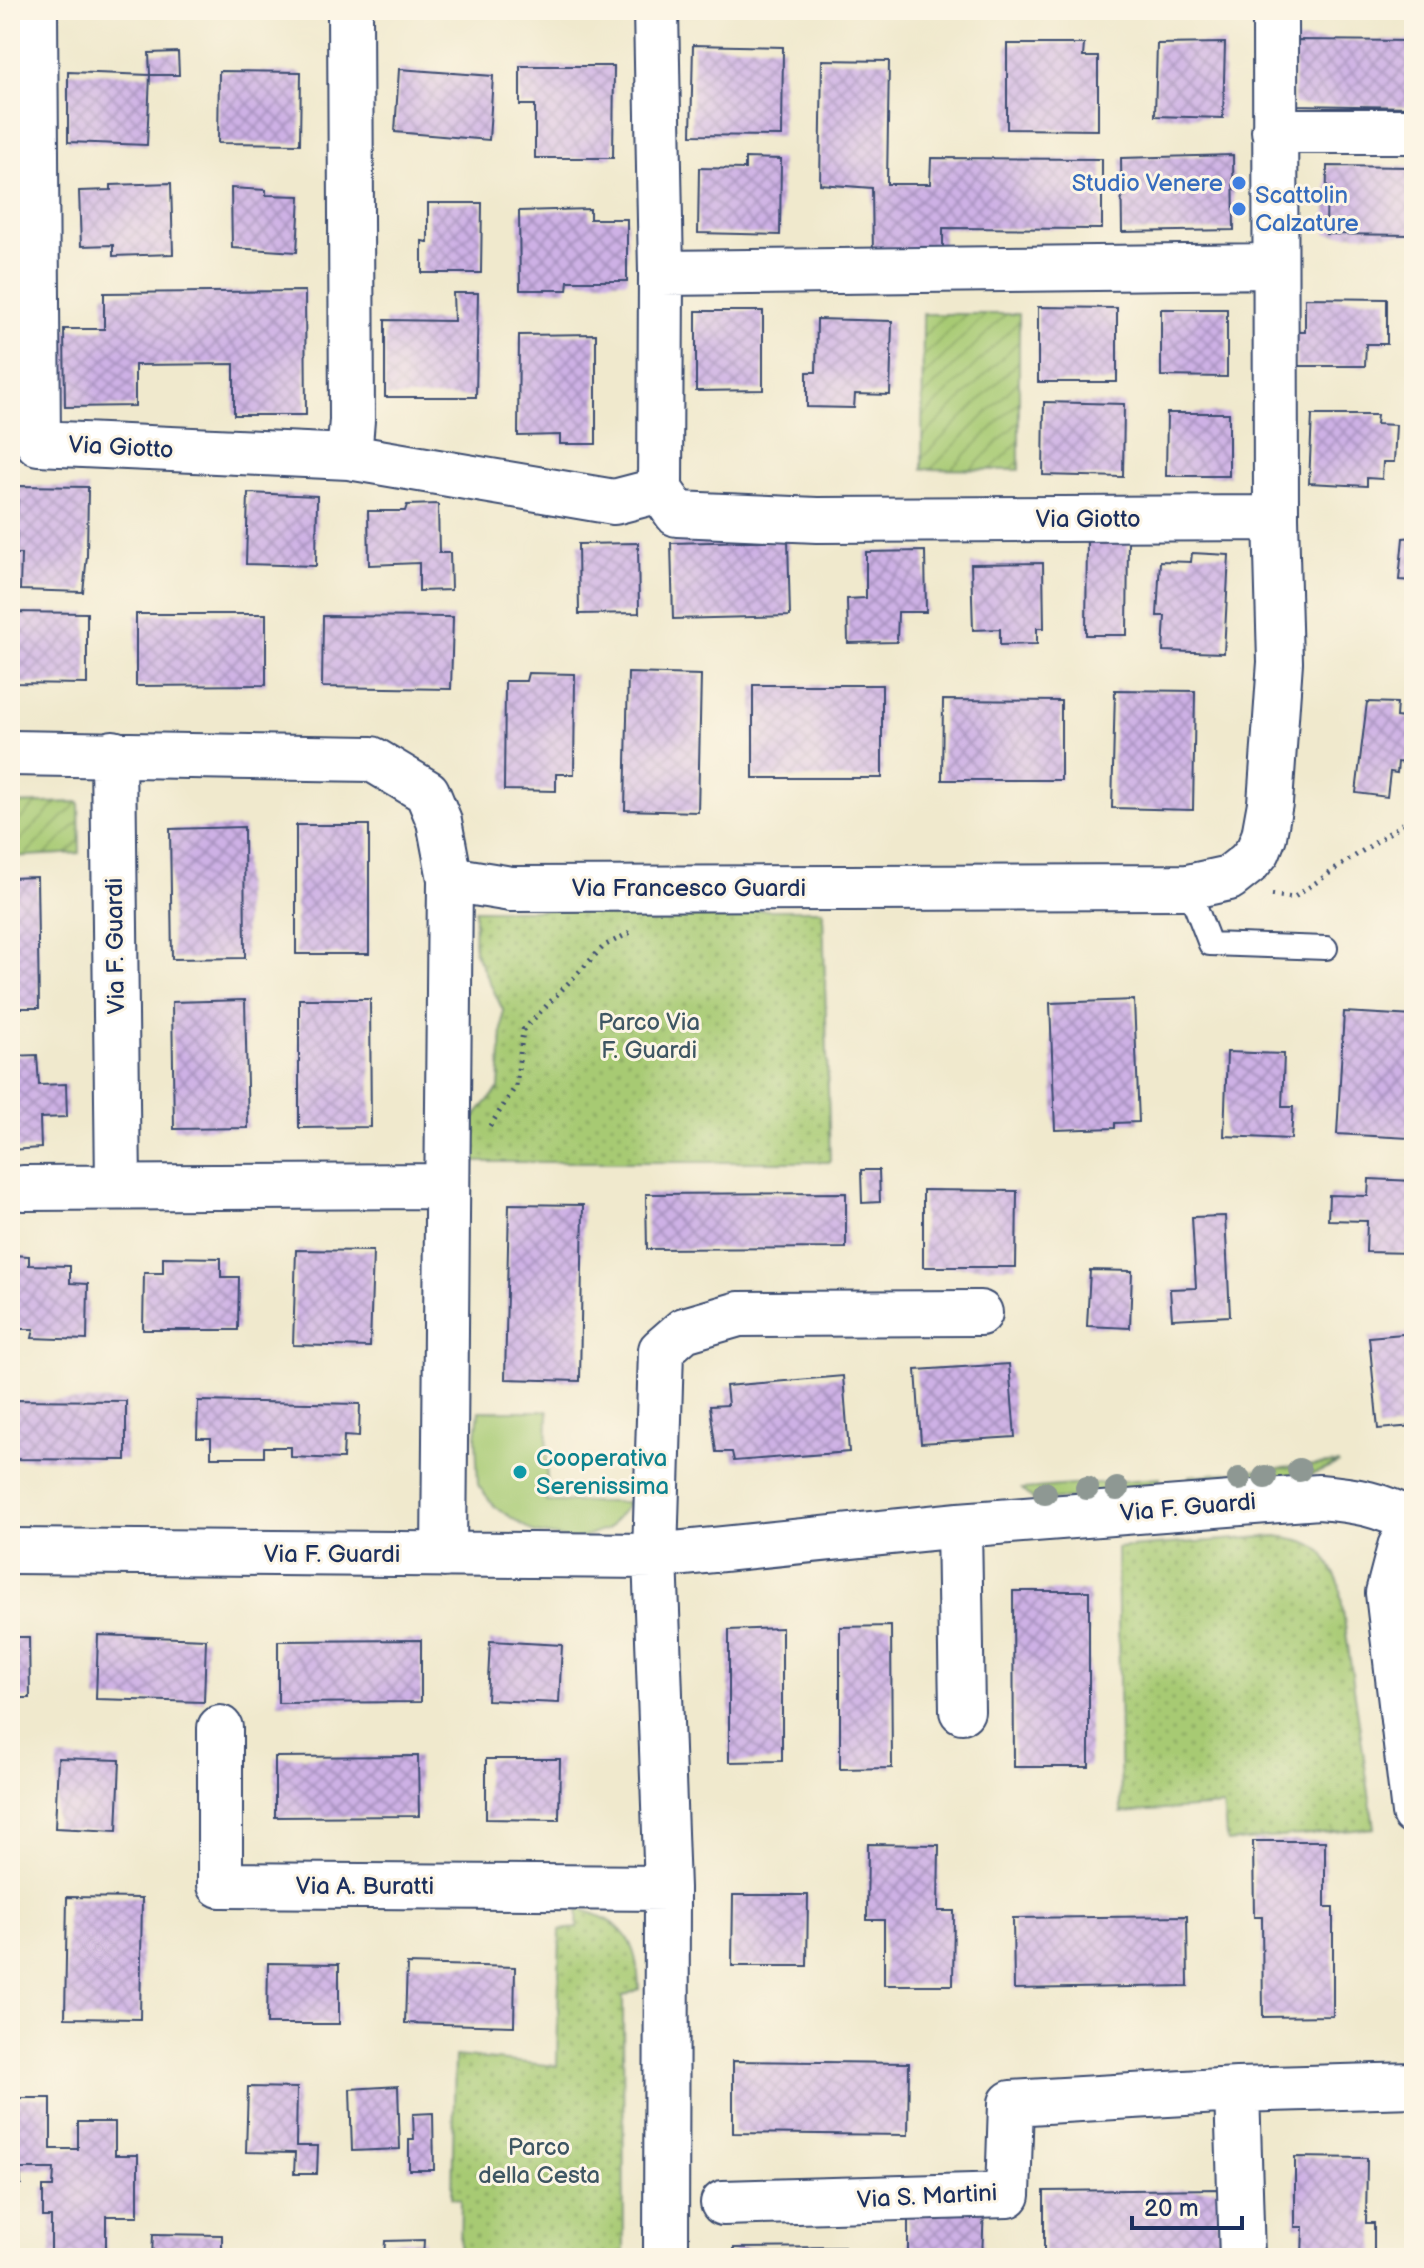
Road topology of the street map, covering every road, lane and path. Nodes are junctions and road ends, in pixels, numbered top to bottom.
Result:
1 (35, 10) edge
2 (350, 10) edge
3 (656, 10) edge
4 (1001, 10) edge
5 (1275, 11) edge
6 (1414, 12) edge
7 (1274, 131) junction
8 (1414, 131) edge
9 (1274, 266) junction
10 (661, 273) junction
11 (349, 457) junction
12 (660, 490) junction
13 (1276, 518) junction
14 (10, 753) edge
15 (113, 753) junction
16 (1414, 816) edge
17 (1248, 863) junction
18 (450, 879) junction
19 (1188, 887) junction
20 (637, 929) dead end
21 (1326, 948) dead end
22 (485, 1134) dead end
23 (445, 1186) junction
24 (118, 1187) junction
25 (23, 1188) dead end
26 (980, 1313) dead end
27 (1414, 1521) edge
28 (959, 1525) junction
29 (10, 1551) edge
30 (444, 1555) junction
31 (655, 1556) junction
32 (962, 1711) dead end
33 (220, 1728) dead end
34 (1414, 1813) edge
35 (667, 1888) junction
36 (1414, 2085) edge
37 (1237, 2090) junction
38 (723, 2203) dead end
39 (666, 2258) edge
40 (1242, 2258) edge

1 - 11 street, Via Giotto
2 - 11 street
3 - 10 street
4 - 5 path
5 - 6 path
5 - 7 street
7 - 8 street
7 - 9 street
9 - 10 street
9 - 13 street
10 - 12 street
11 - 12 street, Via Giotto
12 - 13 street, Via Giotto
13 - 17 street
14 - 15 street
15 - 18 street
15 - 24 street, Via F. Guardi
16 - 17 path
17 - 19 street, Via Francesco Guardi
18 - 19 street, Via Francesco Guardi
18 - 23 street
19 - 21 lane
20 - 22 path
23 - 24 street
23 - 30 street
24 - 25 street
26 - 31 street
27 - 28 street, Via F. Guardi
27 - 34 street
28 - 31 street, Via F. Guardi
28 - 32 street
29 - 30 street, Via F. Guardi
30 - 31 street, Via F. Guardi
31 - 35 street
33 - 35 street, Via A. Buratti
35 - 39 street
36 - 37 street, Via S. Martini
37 - 38 street, Via S. Martini
37 - 40 street

